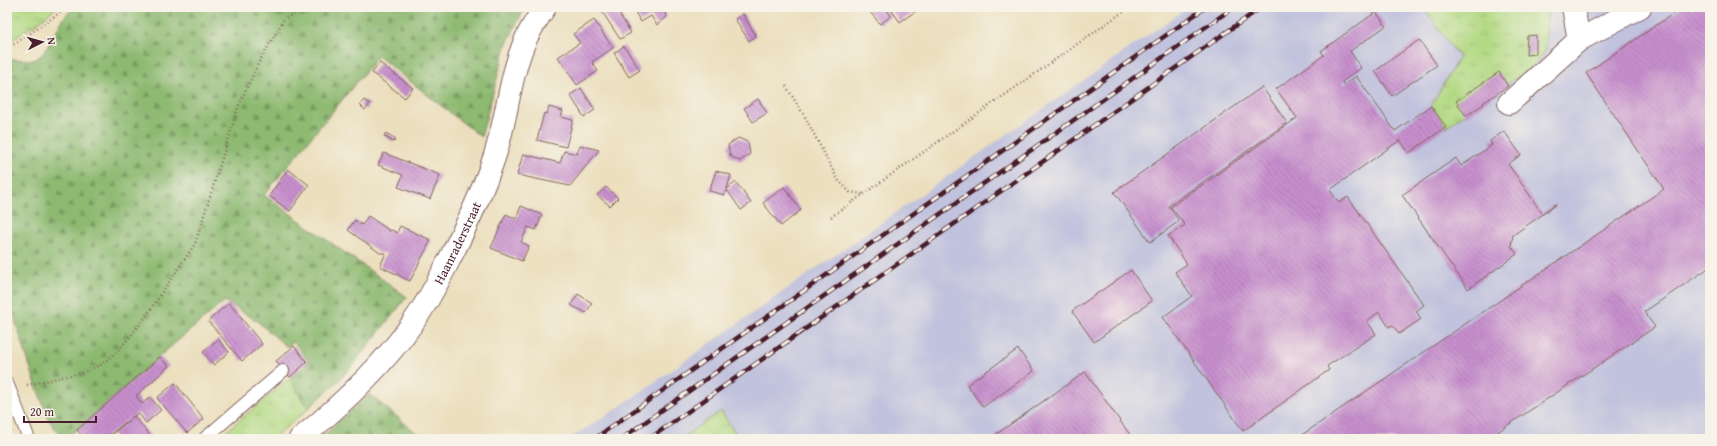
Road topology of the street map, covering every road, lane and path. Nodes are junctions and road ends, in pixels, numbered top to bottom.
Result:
1 (66, 7) edge
2 (305, 7) edge
3 (544, 7) edge
4 (1130, 7) edge
5 (1573, 7) edge
6 (1640, 7) edge
7 (1579, 40) junction
8 (7, 48) edge
9 (786, 86) dead end
10 (1509, 103) dead end
11 (863, 194) junction
12 (831, 217) dead end
13 (284, 371) dead end
14 (8, 386) edge
15 (29, 439) edge
16 (204, 439) edge
17 (300, 439) edge

1 - 8 path
2 - 14 path
3 - 17 street, Haanraderstraat
4 - 11 path
5 - 7 street
6 - 7 street
7 - 10 street
9 - 11 path
11 - 12 path
13 - 16 lane
14 - 15 lane

